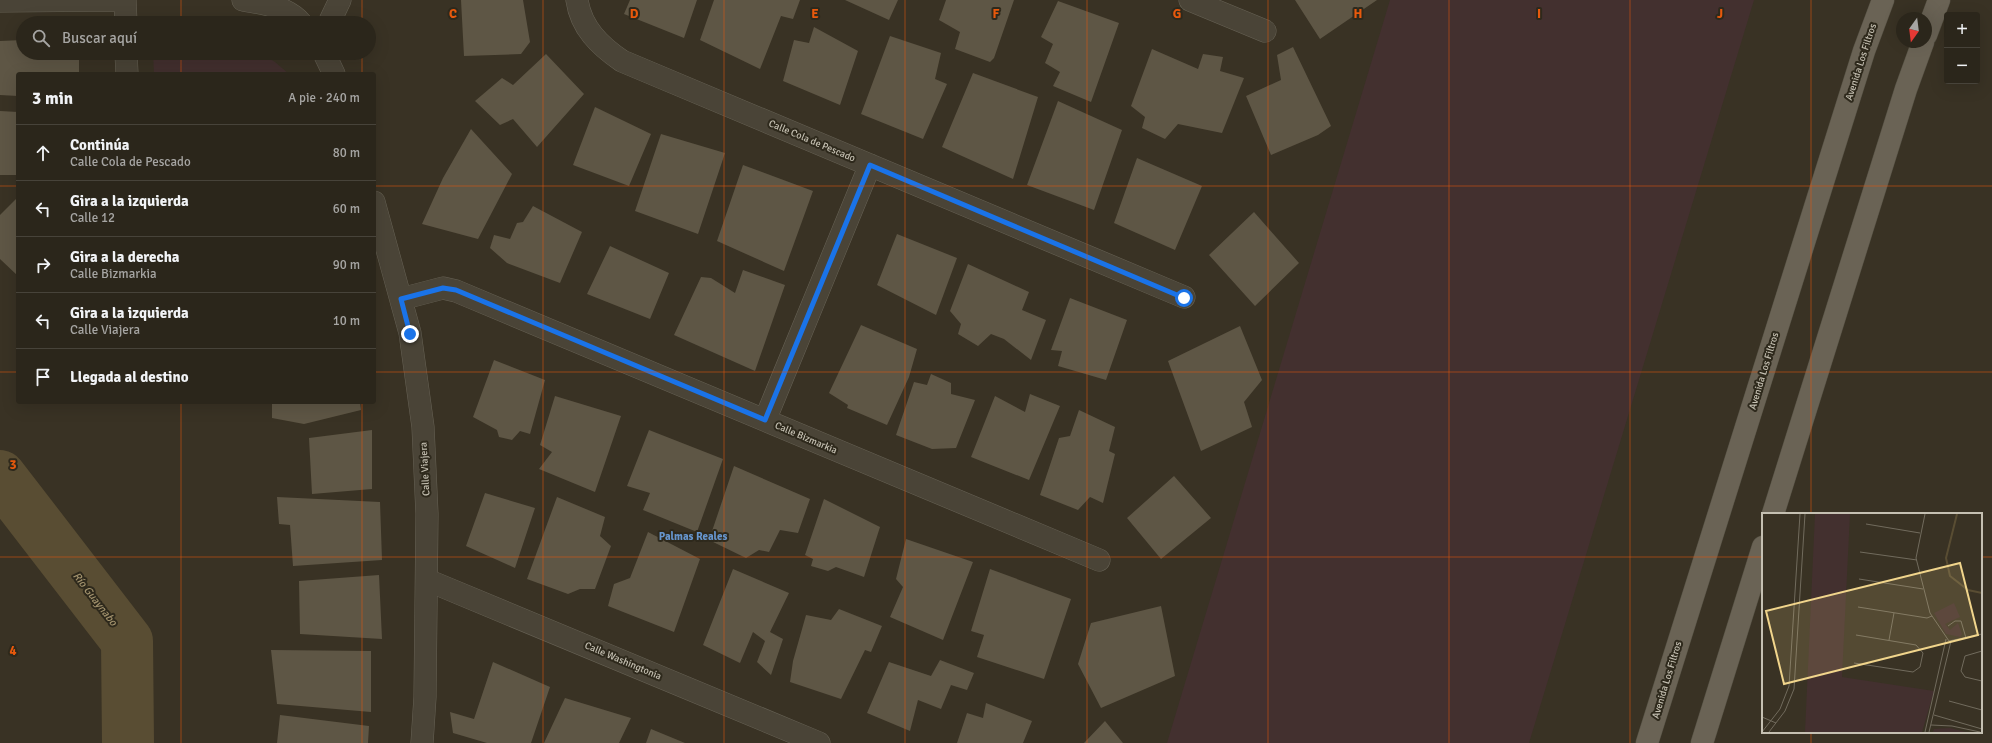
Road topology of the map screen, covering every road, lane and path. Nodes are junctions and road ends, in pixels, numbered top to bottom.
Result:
1 (119, 0) edge
2 (125, 0) edge
3 (243, 0) edge
4 (340, 0) edge
5 (578, 0) edge
6 (1190, 0) edge
7 (1883, 0) edge
8 (1939, 0) edge
9 (0, 1) edge
10 (280, 5) edge
11 (126, 16) edge
12 (293, 16) edge
13 (332, 16) edge
14 (1932, 19) edge
15 (1265, 31) dead end
16 (1921, 48) edge
17 (126, 60) edge
18 (327, 60) edge
19 (127, 72) edge
20 (333, 72) edge
21 (870, 165) junction
22 (376, 209) edge
23 (1184, 298) dead end
24 (401, 299) junction
25 (765, 420) junction
26 (1773, 513) edge
27 (1762, 550) edge
28 (1099, 560) dead end
29 (427, 580) junction
30 (422, 743) edge
31 (819, 743) edge
32 (1648, 743) edge
33 (1702, 743) edge

1 - 9 street
2 - 11 street
3 - 10 street
4 - 13 street
5 - 21 street, Calle Cola de Pescado
6 - 15 street
7 - 32 main road, Avenida Los Filtros
8 - 14 main road
10 - 12 street
16 - 26 main road
17 - 19 street
18 - 20 street
21 - 23 street, Calle Cola de Pescado
21 - 25 street
22 - 24 street, Calle Viajera
24 - 25 street, Calle Bizmarkia
24 - 29 street, Calle Viajera
25 - 28 street, Calle Bizmarkia
27 - 33 main road
29 - 30 street, Calle Viajera
29 - 31 street, Calle Washingtonia

